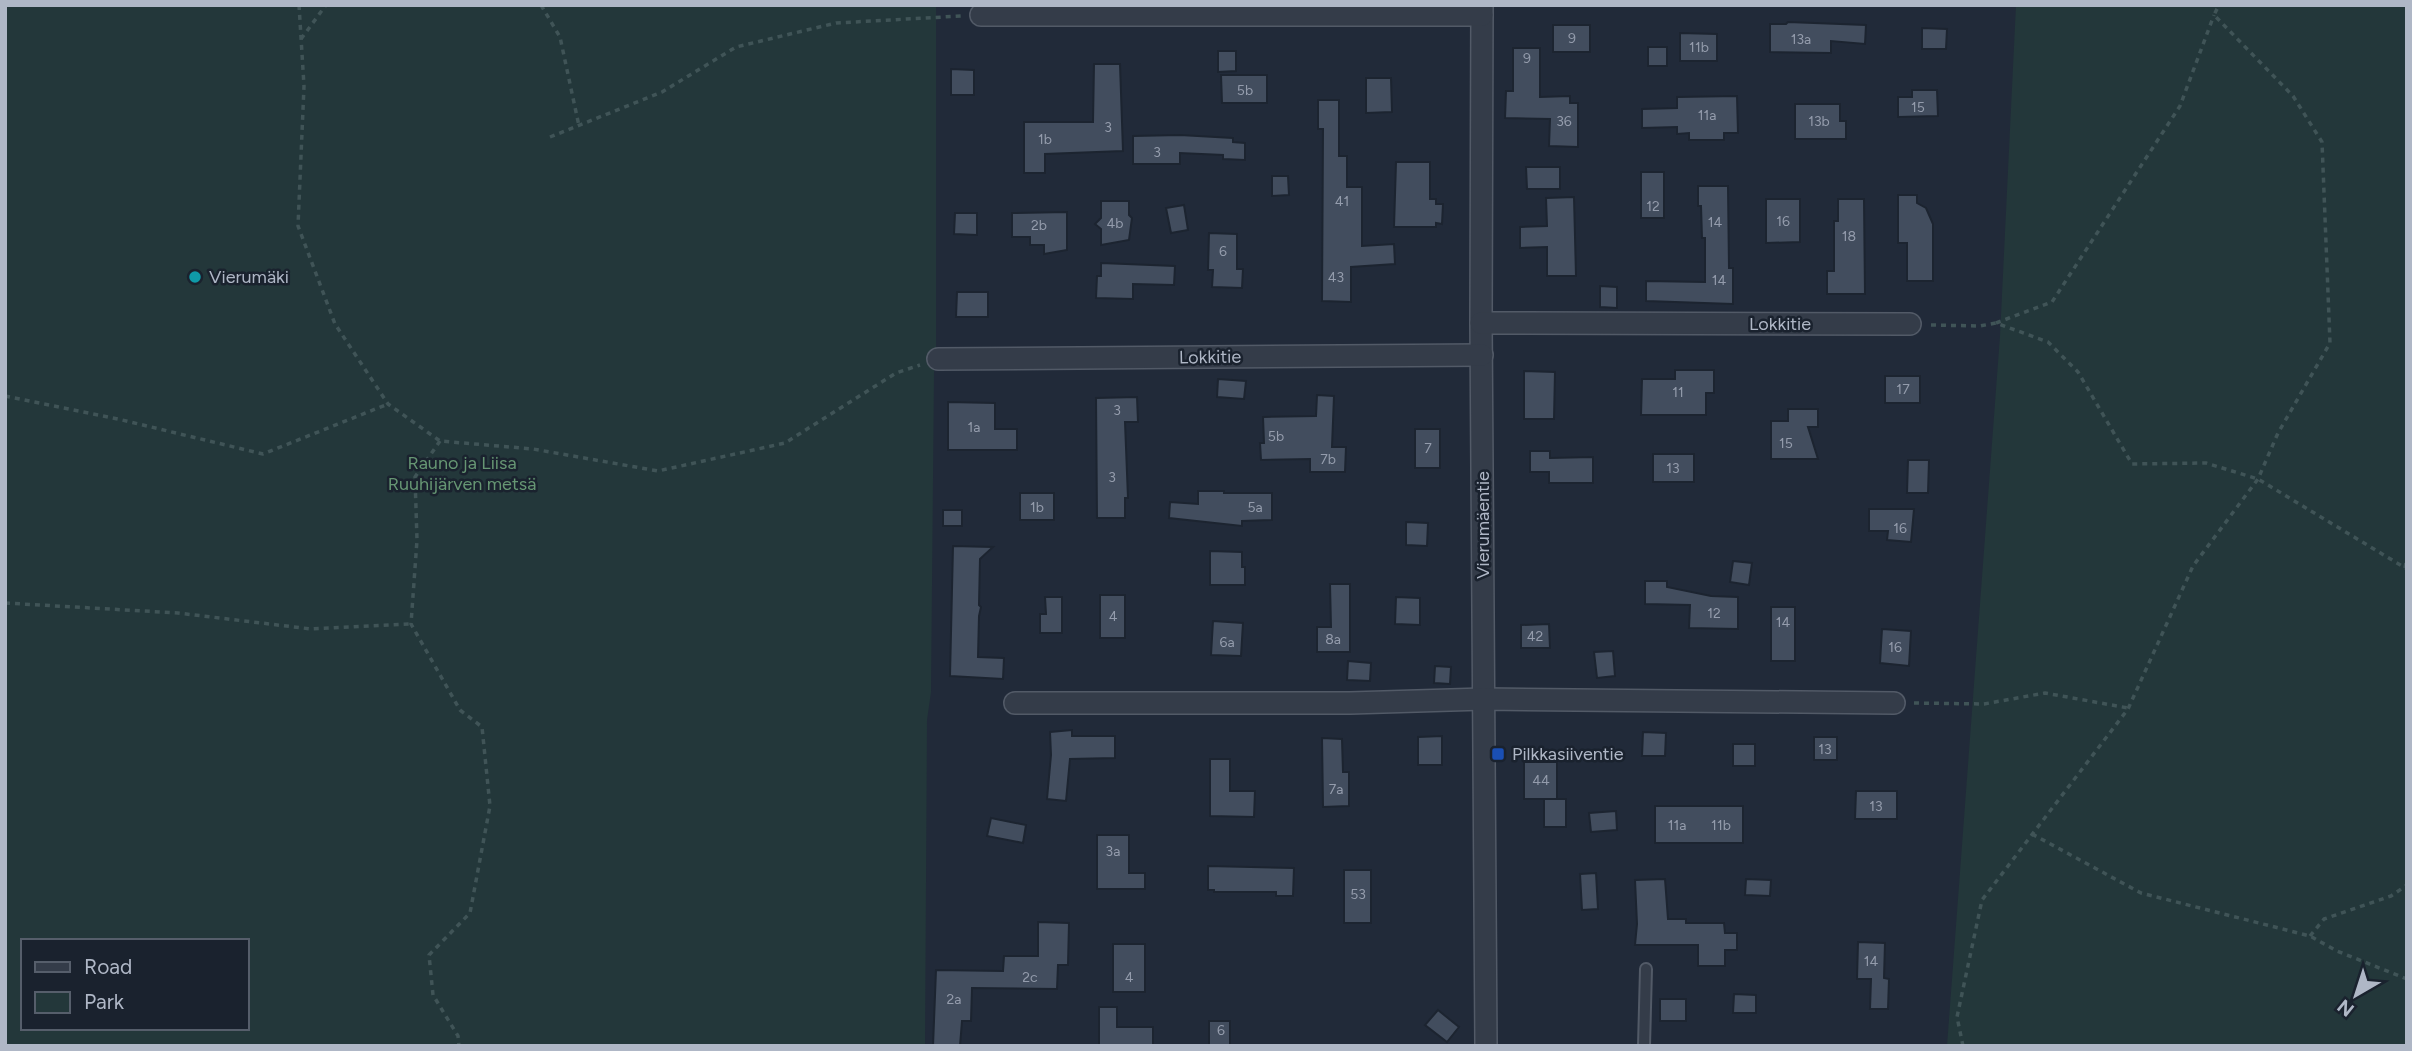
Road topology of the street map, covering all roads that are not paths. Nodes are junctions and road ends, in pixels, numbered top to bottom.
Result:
1 (1482, 10) edge
2 (981, 15) road end
3 (1481, 323) junction
4 (1910, 324) road end
5 (1482, 355) junction
6 (938, 359) road end
7 (1484, 699) junction
8 (1015, 703) dead end
9 (1894, 703) road end
10 (1646, 969) dead end
11 (1486, 1046) edge
12 (1644, 1046) edge

1 - 2 street
1 - 3 street, Vierumäentie
3 - 4 street, Lokkitie
3 - 5 street, Vierumäentie
5 - 6 street, Lokkitie
5 - 7 street, Vierumäentie
7 - 8 street
7 - 9 street
7 - 11 street, Vierumäentie
10 - 12 lane

